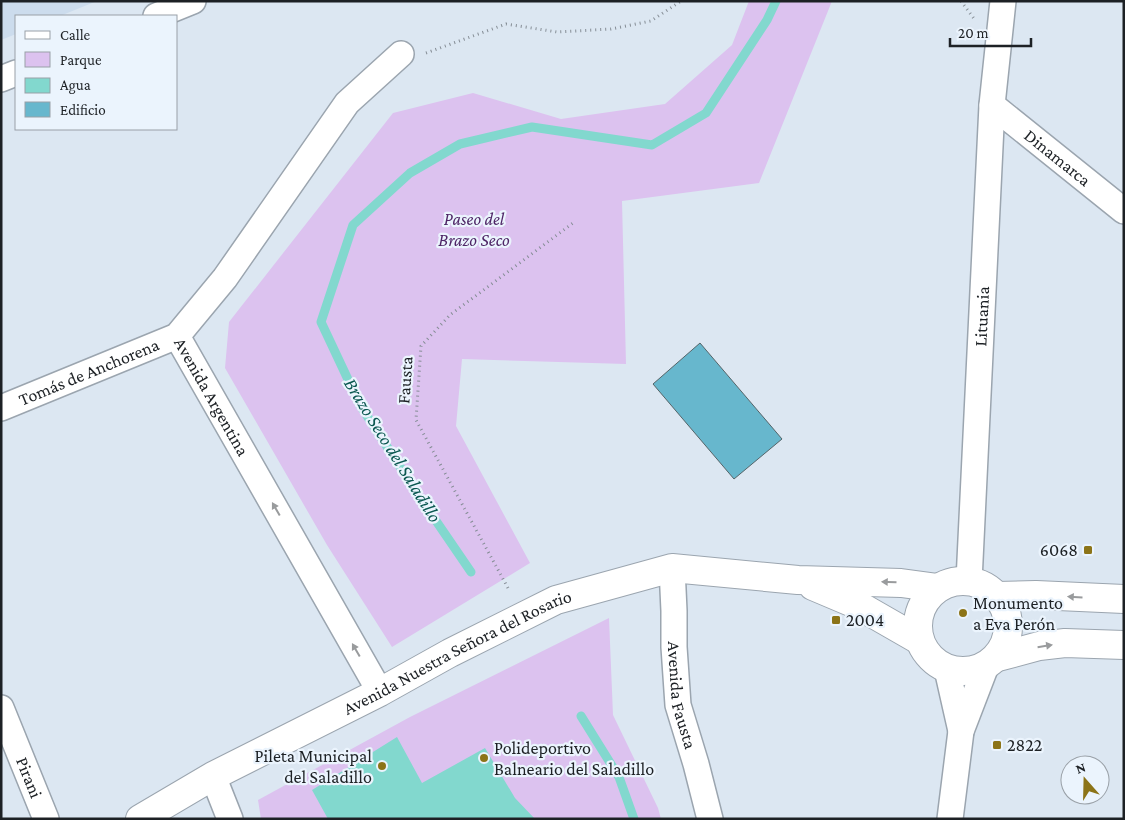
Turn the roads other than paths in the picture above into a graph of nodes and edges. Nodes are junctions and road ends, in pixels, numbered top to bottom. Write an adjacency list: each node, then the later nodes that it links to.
1 (193, 1): 3 (street)
2 (1003, 1): 7 (street, Lituania)
3 (158, 15)
4 (401, 54): 9 (street, Avenida Argentina)
5 (15, 73): 6 (street)
6 (1, 79)
7 (992, 105): 8 (street, Dinamarca); 13 (street, Lituania)
8 (1124, 211)
9 (177, 336): 10 (street, Tomás de Anchorena); 21 (street, Avenida Argentina, one-way to 9)
10 (1, 408)
11 (672, 568): 12 (street, Avenida Nuestra Señora del Rosario); 21 (street, Avenida Nuestra Señora del Rosario); 28 (street, Avenida Fausta)
12 (798, 580): 14 (street, Avenida Nuestra Señora del Rosario, one-way to 12); 17 (street, Avenida Nuestra Señora del Rosario)
13 (969, 581): 14 (street); 15 (street)
14 (938, 588): 17 (street)
15 (997, 596): 16 (street, one-way to 15); 19 (street)
16 (1124, 599)
17 (919, 640): 20 (street)
18 (1124, 645): 19 (street, one-way to 18)
19 (992, 661): 20 (street); 23 (street)
20 (946, 669): 23 (street)
21 (380, 692): 24 (street, Avenida Nuestra Señora del Rosario)
22 (1, 708): 25 (street, Pirani)
23 (961, 731): 29 (street)
24 (213, 776): 26 (street, Avenida Nuestra Señora del Rosario); 27 (street)
25 (46, 819)
26 (140, 819)
27 (230, 819)
28 (710, 819)
29 (950, 819)

